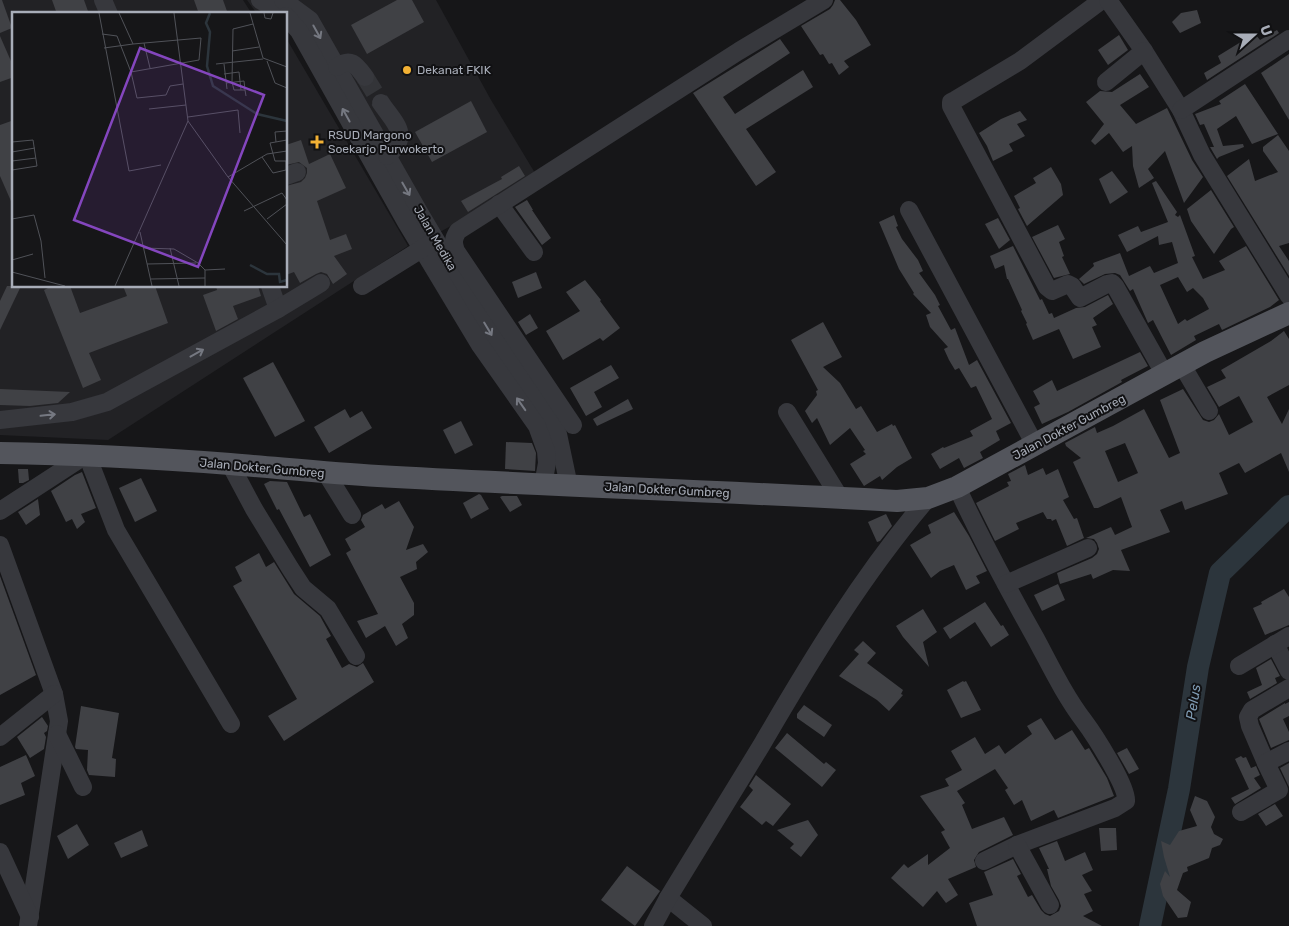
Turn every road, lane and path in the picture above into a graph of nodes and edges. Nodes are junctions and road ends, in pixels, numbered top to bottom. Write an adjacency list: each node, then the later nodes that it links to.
1 (103, 0): 7 (street)
2 (260, 0): 6 (street, Jalan Medika)
3 (824, 0): 17 (street)
4 (1102, 0): 27 (street)
5 (1108, 0): 10 (street)
6 (285, 7): 11 (street, Jalan Medika, one-way to 11)
7 (108, 12)
8 (288, 13): 19 (street, Jalan Medika, one-way to 8)
9 (1289, 39): 15 (street)
10 (1144, 50): 13 (street); 15 (street)
11 (337, 67): 12 (street); 16 (street, Jalan Medika)
12 (365, 76)
13 (1106, 82)
14 (381, 103): 16 (street)
15 (1181, 110): 24 (street)
16 (387, 156): 19 (street, Jalan Medika, one-way to 19)
17 (499, 204): 20 (street); 32 (street)
18 (909, 210): 33 (street)
19 (430, 244): 22 (street); 31 (street, Jalan Medika)
20 (534, 252)
21 (321, 282): 25 (street)
22 (362, 286)
23 (271, 288): 25 (street)
24 (1289, 296)
25 (278, 309): 30 (street, one-way to 25)
26 (1289, 313): 27 (main road, Jalan Dokter Gumbreg)
27 (1174, 370): 28 (street); 33 (main road, Jalan Dokter Gumbreg)
28 (1209, 411)
29 (787, 412): 41 (street)
30 (0, 420)
31 (543, 422): 38 (street, Jalan Medika); 39 (street, Jalan Medika)
32 (573, 425)
33 (1035, 445): 40 (main road, Jalan Dokter Gumbreg)
34 (0, 453): 35 (main road, Jalan Dokter Gumbreg)
35 (87, 455): 36 (main road, Jalan Dokter Gumbreg); 43 (street); 54 (street)
36 (230, 464): 37 (main road, Jalan Dokter Gumbreg); 49 (street)
37 (326, 473): 38 (main road, Jalan Dokter Gumbreg); 44 (street)
38 (543, 485): 39 (main road, Jalan Dokter Gumbreg)
39 (569, 486): 41 (main road, Jalan Dokter Gumbreg)
40 (957, 487): 42 (main road, Jalan Dokter Gumbreg); 47 (street)
41 (840, 498): 42 (main road, Jalan Dokter Gumbreg)
42 (928, 498): 65 (street)
43 (0, 511)
44 (352, 515)
45 (0, 546): 53 (street)
46 (1088, 548): 47 (street)
47 (1006, 584): 62 (street)
48 (1282, 640): 50 (street); 51 (street)
49 (356, 656)
50 (1239, 666)
51 (1289, 671)
52 (1289, 688): 58 (street)
53 (54, 694): 55 (street); 56 (street)
54 (231, 724)
55 (57, 734): 59 (street); 67 (street)
56 (0, 736)
57 (1289, 750): 58 (street)
58 (1266, 763): 60 (street)
59 (83, 787)
60 (1284, 792): 61 (street)
61 (1241, 812)
62 (1017, 845): 64 (street); 66 (street)
63 (0, 852): 67 (street)
64 (984, 861)
65 (668, 898): 68 (street); 69 (street)
66 (1050, 905)
67 (29, 922)
68 (653, 926)
69 (704, 926)

